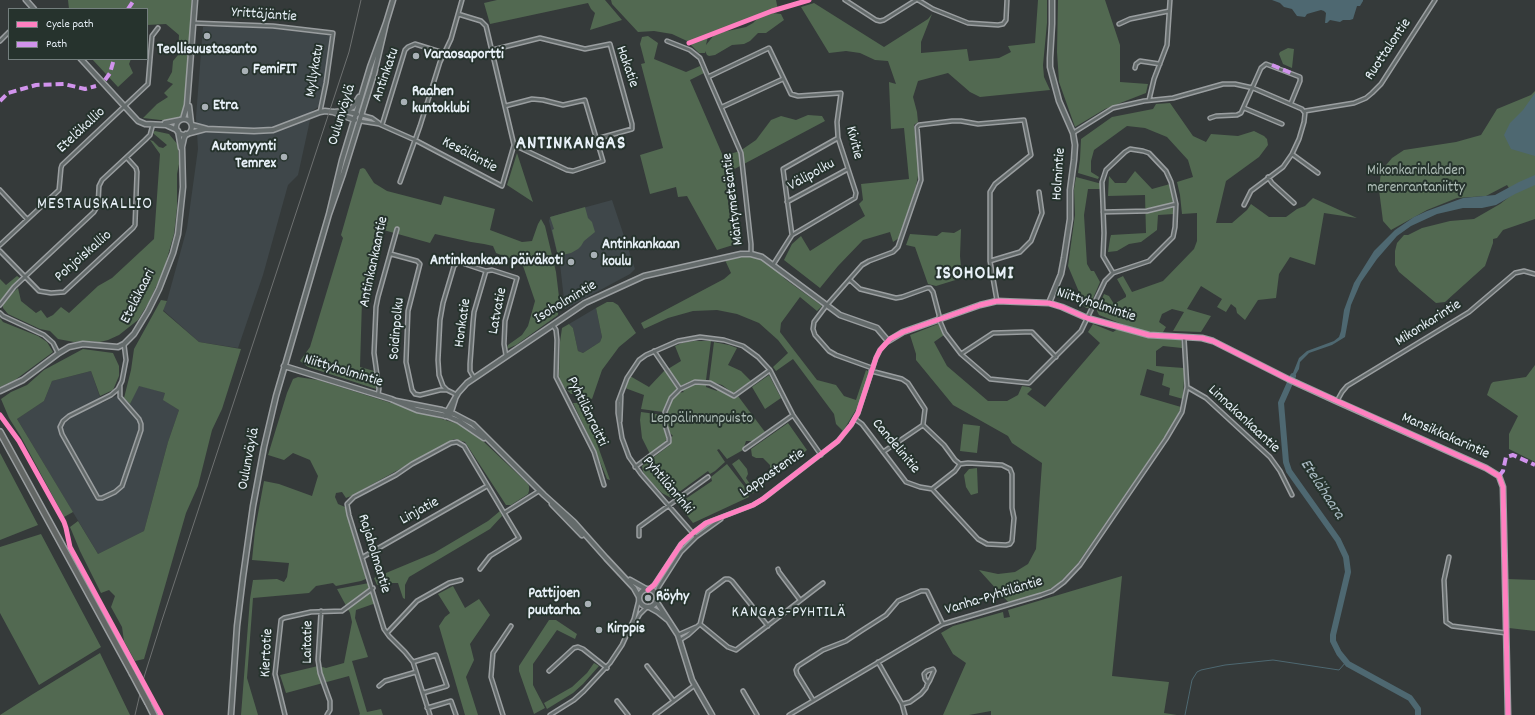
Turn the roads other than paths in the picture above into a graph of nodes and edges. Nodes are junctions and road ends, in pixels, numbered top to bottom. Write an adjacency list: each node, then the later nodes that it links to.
1 (26, 0): 12 (street)
2 (194, 0): 15 (street)
3 (393, 0): 18 (street, Oulunväylä)
4 (462, 0): 14 (street)
5 (845, 0): 6 (street)
6 (917, 0): 11 (street)
7 (1007, 0): 11 (street)
8 (1052, 0): 56 (street, Holmintie)
9 (1170, 0): 13 (street)
10 (1435, 0): 40 (street, Ruottalontie)
11 (923, 1)
12 (32, 8)
13 (1169, 11): 16 (street); 26 (street)
14 (458, 14): 23 (street, Kesäläntie); 24 (street)
15 (193, 23): 20 (street, Yrittäjäntie); 32 (street)
16 (1119, 24)
17 (158, 28): 36 (street, Eteläkallio)
18 (384, 29): 30 (street, Oulunväylä); 44 (street, Oulunväylä)
19 (8, 33): 21 (street)
20 (333, 34): 41 (street, Myllykatu)
21 (0, 41)
22 (667, 41): 28 (street, Mäntymetsäntie)
23 (492, 50): 35 (street, Kesäläntie); 59 (street, Hakatie)
24 (444, 53): 52 (street, Antinkatu); 60 (street)
25 (82, 60): 36 (street)
26 (1160, 64): 27 (street); 33 (street)
27 (1135, 68)
28 (708, 77): 29 (street); 37 (street, Mäntymetsäntie)
29 (783, 79): 37 (street); 58 (street, Kivitie)
30 (367, 80): 39 (street); 43 (street, Oulunväylä)
31 (1253, 88): 33 (street); 34 (street); 34 (street); 38 (street)
32 (188, 98): 47 (street); 51 (street)
33 (1149, 100): 56 (street)
34 (1291, 103): 40 (street)
35 (505, 106): 59 (street); 61 (street, Kesäläntie)
36 (125, 107): 49 (street); 77 (street, Eteläkallio)
37 (722, 107): 83 (street, Mäntymetsäntie)
38 (1244, 108): 45 (street); 53 (street)
39 (345, 111): 42 (street); 43 (street)
40 (1305, 111): 63 (street)
41 (320, 112): 42 (street); 54 (street)
42 (333, 112): 46 (street)
43 (356, 114): 44 (street); 46 (street, Oulunväylä)
44 (362, 115): 48 (street, Oulunväylä); 52 (street, Kesäläntie)
45 (1210, 118)
46 (354, 119): 48 (street); 76 (street, Oulunväylä)
47 (182, 120): 50 (street); 51 (street); 55 (street)
48 (360, 121): 52 (street, Kesäläntie); 76 (street, Oulunväylä)
49 (153, 124): 50 (street); 64 (street)
50 (161, 124): 55 (street)
51 (192, 124): 54 (street); 57 (street)
52 (381, 124): 60 (street, Kesäläntie)
53 (1282, 124)
54 (207, 129): 57 (street)
55 (178, 131): 57 (street); 62 (street, Eteläkaari)
56 (1073, 133): 92 (street, Holmintie)
57 (188, 134): 62 (street, Eteläkaari)
58 (838, 138): 65 (street, Kivitie); 71 (street)
59 (596, 139): 61 (street)
60 (415, 140): 61 (street, Kesäläntie); 68 (street)
61 (514, 145)
62 (182, 152): 101 (street, Eteläkaari)
63 (1292, 154): 66 (street); 67 (street)
64 (127, 158): 89 (street); 89 (street, Pohjoiskallio)
65 (848, 169): 71 (street, Välipolku); 79 (street, Kivitie)
66 (1318, 173)
67 (1268, 177): 73 (street); 74 (street)
68 (400, 182)
69 (0, 190): 77 (street)
70 (1039, 192): 84 (street)
71 (787, 202): 79 (street)
72 (1176, 204): 75 (street); 75 (street); 87 (street)
73 (1294, 204)
74 (1244, 205)
75 (1103, 212): 87 (street)
76 (329, 214): 107 (street, Oulunväylä)
77 (27, 220): 80 (street, Eteläkallio)
78 (398, 229): 82 (street, Antinkankaantie)
79 (792, 235): 85 (street)
80 (0, 245)
81 (0, 251): 89 (street)
82 (390, 254): 114 (street, Soidinpolku); 116 (street, Antinkankaantie)
83 (751, 254): 85 (street, Isoholmintie); 98 (street, Isoholmintie)
84 (990, 261): 90 (street); 91 (street)
85 (773, 265): 94 (street, Isoholmintie)
86 (486, 271): 105 (street, Latvatie); 110 (street, Honkatie); 114 (street)
87 (1114, 273): 96 (street)
88 (1535, 274): 118 (street, Mikonkarintie)
89 (25, 277): 93 (street)
90 (850, 280): 94 (street); 97 (street)
91 (996, 301): 92 (street, Niittyholmintie); 97 (street, Niittyholmintie)
92 (1049, 303): 96 (street, Niittyholmintie)
93 (0, 305)
94 (826, 306): 100 (street, Isoholmintie); 108 (street)
95 (0, 313): 103 (street)
96 (1087, 318): 99 (street, Niittyholmintie); 106 (street)
97 (939, 319): 100 (street, Niittyholmintie); 104 (street)
98 (553, 324): 105 (street, Isoholmintie); 130 (street, Pyhtilänraitti)
99 (1184, 337): 112 (street, Vanha-Pyhtiläntie); 118 (street, Mansikkakarintie)
100 (888, 341): 108 (street, Lappastentie)
101 (124, 344): 103 (street, Eteläkaari); 111 (street)
102 (654, 351): 109 (street, Pyhtilänrinki); 113 (street); 128 (street, Pyhtilänrinki)
103 (59, 353): 115 (street, Eteläkaari)
104 (961, 354): 106 (street); 106 (street)
105 (506, 356): 110 (street, Isoholmintie)
106 (1056, 357)
107 (284, 366): 116 (street, Niittyholmintie); 183 (street, Oulunväylä)
108 (872, 369): 121 (street, Lappastentie); 122 (street)
109 (770, 370): 113 (street); 120 (street, Pyhtilänrinki)
110 (474, 378): 117 (street, Isoholmintie)
111 (120, 386): 111 (street)
112 (1187, 387): 134 (street, Linnakankaantie); 157 (street, Vanha-Pyhtiläntie)
113 (680, 389): 128 (street)
114 (447, 390): 117 (street)
115 (0, 393)
116 (378, 395): 119 (street, Niittyholmintie)
117 (456, 396): 119 (street)
118 (1336, 401): 162 (street, Mansikkakarintie)
119 (448, 414): 133 (street, Niittyholmintie)
120 (793, 415): 124 (street); 126 (street, Pyhtilänrinki)
121 (855, 418): 125 (street, Candelinitie); 126 (street, Lappastentie)
122 (923, 425): 125 (street); 127 (street)
123 (0, 432): 182 (highway, bridge)
124 (745, 449)
125 (883, 452): 132 (street, Candelinitie)
126 (821, 455): 137 (street, Lappastentie)
127 (960, 464): 132 (street); 132 (street)
128 (635, 467): 135 (street, Pyhtilänrinki)
129 (708, 477): 135 (street)
130 (604, 485)
131 (487, 486): 136 (street, Rajaholmantie); 141 (street, Linjatie); 141 (street, Rajaholmantie)
132 (932, 489)
133 (540, 490): 136 (street); 145 (street, Niittyholmintie)
134 (1292, 495)
135 (669, 505): 138 (street, Pyhtilänrinki); 139 (street)
136 (504, 513): 143 (street, Rajaholmantie)
137 (723, 518): 138 (street, Lappastentie); 140 (street, Lappastentie)
138 (693, 533): 140 (street, Pyhtilänrinki); 149 (street, Lappastentie)
139 (639, 536)
140 (696, 537): 151 (street, Lappastentie)
141 (363, 557): 148 (street, Rajaholmantie)
142 (1449, 557): 162 (street)
143 (480, 569)
144 (778, 569): 152 (street)
145 (622, 575): 149 (street); 150 (street)
146 (461, 580): 161 (street)
147 (823, 583): 152 (street)
148 (373, 588): 154 (street, Kiertotie); 161 (street, Rajaholmantie)
149 (648, 590): 150 (street); 151 (street)
150 (639, 598): 153 (street); 163 (street)
151 (656, 600): 153 (street); 155 (street)
152 (800, 600): 159 (street)
153 (648, 607): 155 (street); 163 (street)
154 (321, 611): 184 (street, Kiertotie); 185 (street, Laitatie)
155 (671, 623): 164 (street)
156 (700, 624): 159 (street); 159 (street); 160 (street)
157 (943, 624): 167 (street, Vanha-Pyhtiläntie); 178 (street)
158 (511, 626): 188 (street)
159 (768, 626)
160 (696, 627): 164 (street); 165 (street)
161 (387, 633): 166 (street, Rajaholmantie)
162 (1506, 633): 196 (street, Mansikkakarintie)
163 (627, 635): 169 (street)
164 (678, 635): 165 (street)
165 (680, 640): 173 (street)
166 (412, 662): 171 (street, Rajaholmantie); 176 (street)
167 (878, 662): 178 (street, Vanha-Pyhtiläntie); 180 (street)
168 (647, 666): 177 (street)
169 (607, 668): 170 (street); 189 (street)
170 (549, 671)
171 (416, 672): 174 (street); 176 (street, Rajaholmantie)
172 (928, 683): 172 (street); 180 (street)
173 (695, 685): 177 (street); 192 (street)
174 (379, 686)
175 (743, 691): 193 (street)
176 (423, 693): 181 (street, Rajaholmantie)
177 (674, 700): 191 (street)
178 (813, 700): 194 (street, Vanha-Pyhtiläntie)
179 (617, 701): 190 (street)
180 (902, 704): 195 (street)
181 (427, 708): 186 (street, Rajaholmantie); 187 (street)
182 (154, 715)
183 (231, 715)
184 (285, 715)
185 (327, 715)
186 (430, 715)
187 (456, 715)
188 (503, 715)
189 (550, 715)
190 (628, 715)
191 (655, 715)
192 (712, 715)
193 (757, 715)
194 (789, 715)
195 (905, 715)
196 (1508, 715)

